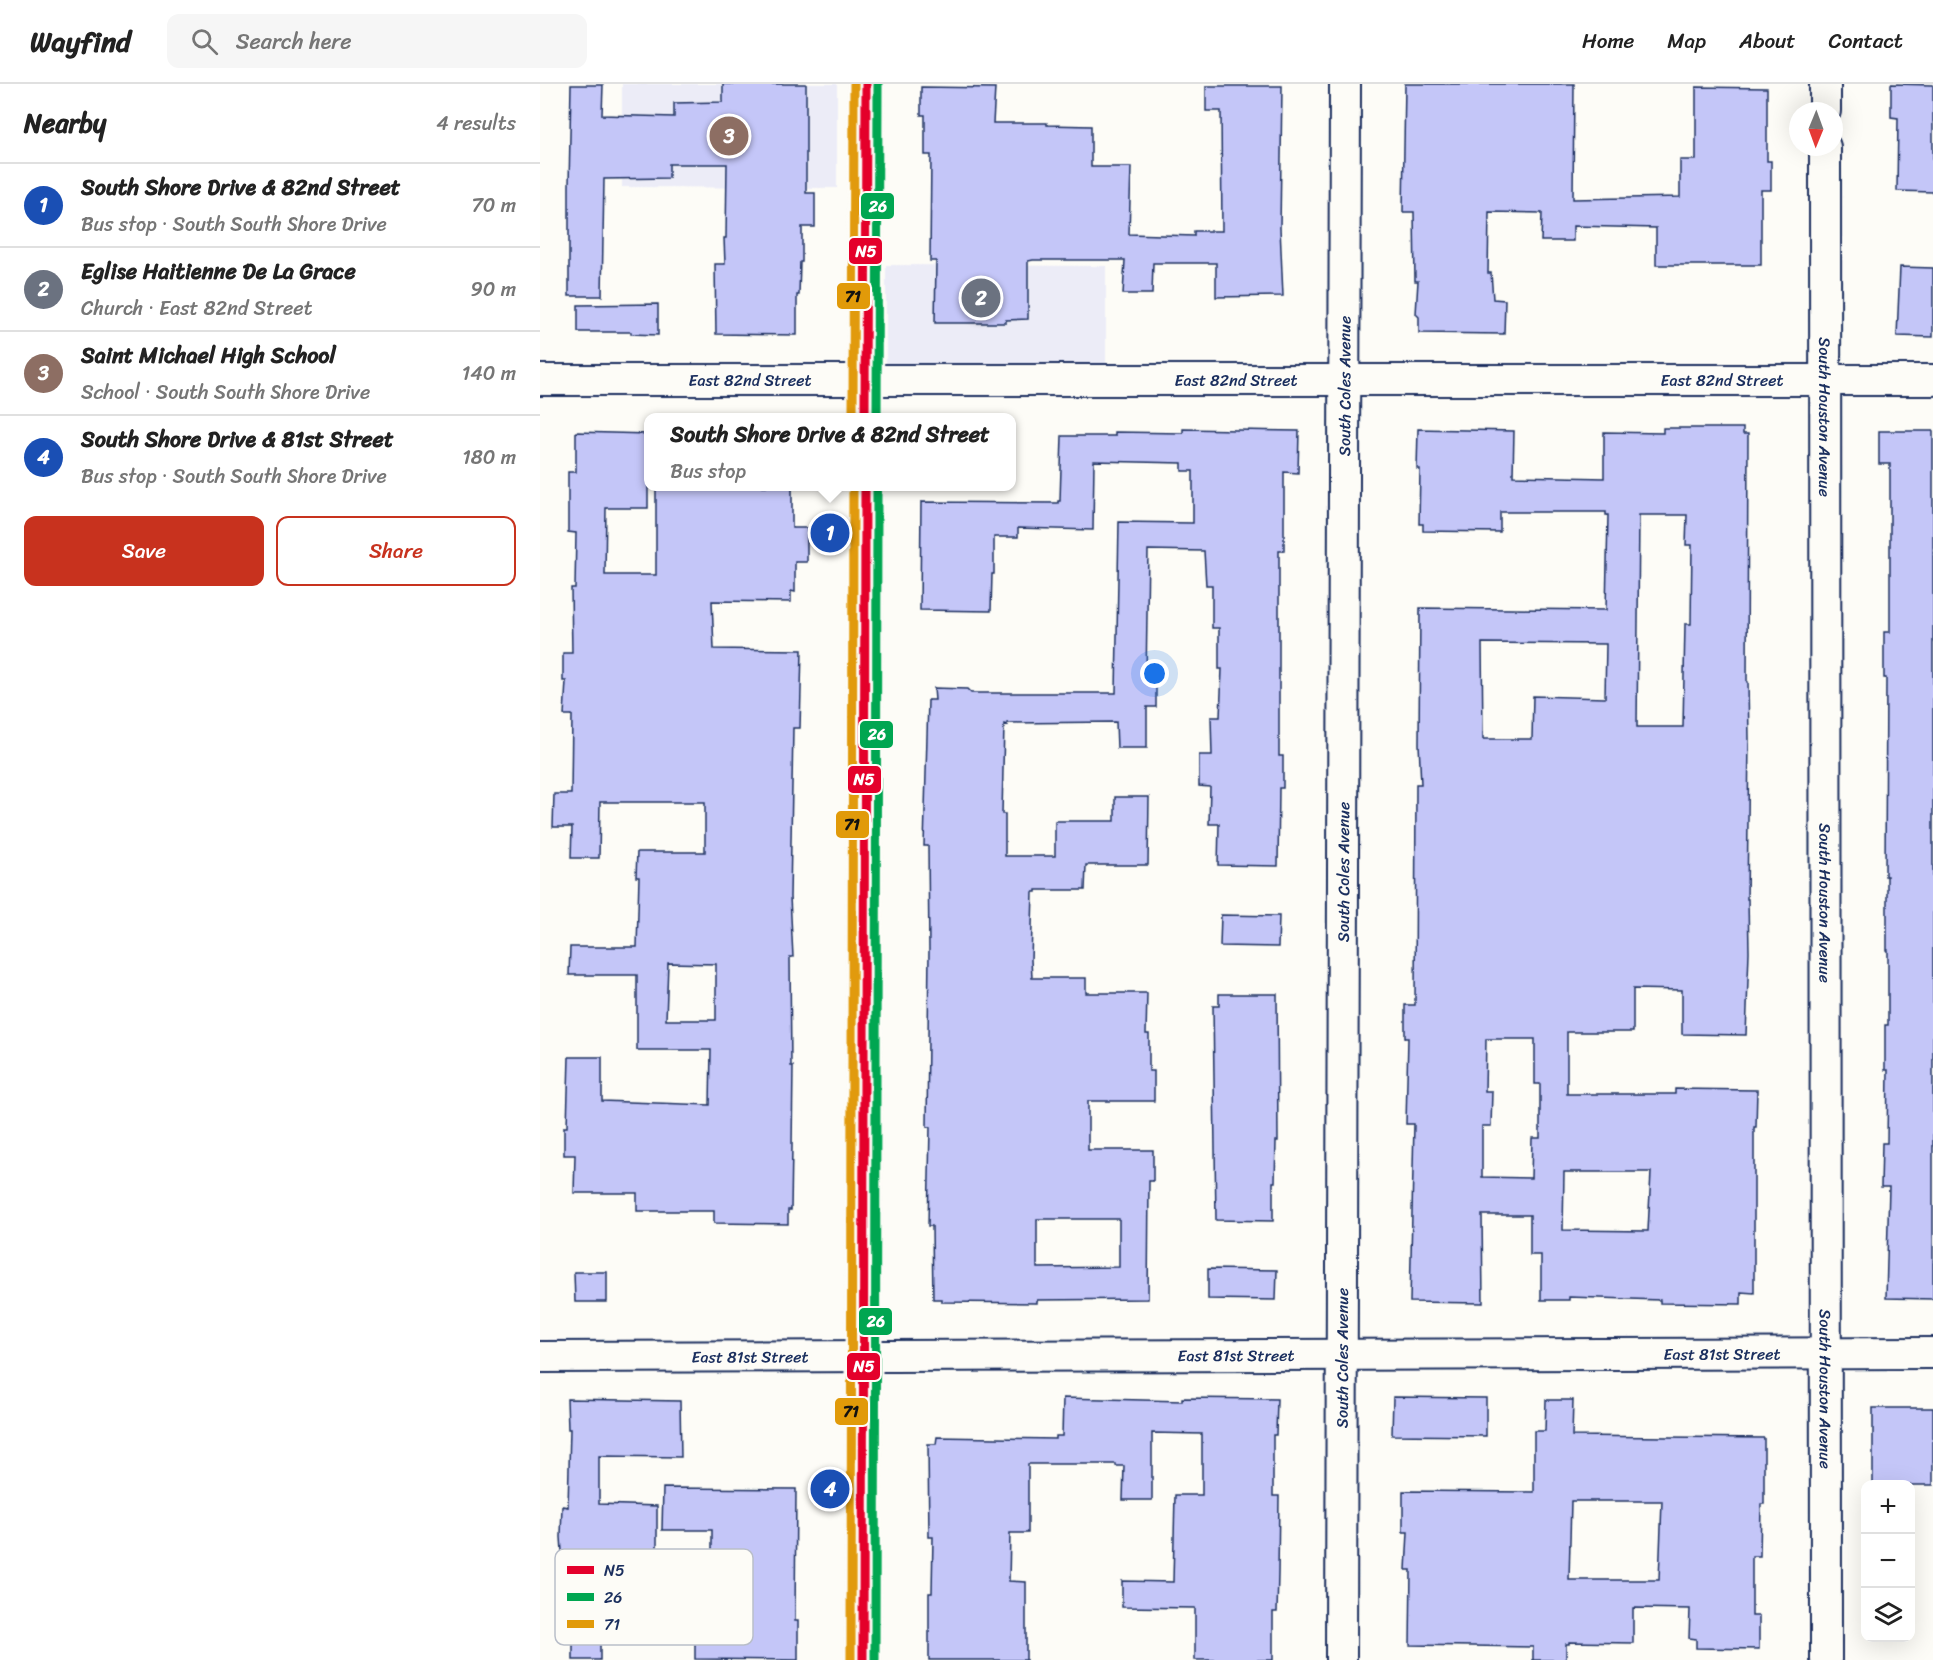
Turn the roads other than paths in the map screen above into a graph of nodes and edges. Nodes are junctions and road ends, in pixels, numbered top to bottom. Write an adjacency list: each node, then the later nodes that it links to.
1 (866, 84): 7 (street)
2 (1345, 84): 8 (street, South Coles Avenue)
3 (1825, 84): 4 (street)
4 (1825, 102)
5 (1825, 156): 9 (street, South Houston Avenue)
6 (540, 380): 7 (street, East 82nd Street)
7 (865, 380): 8 (street, East 82nd Street); 11 (street)
8 (1344, 380): 9 (street, East 82nd Street); 15 (street, South Coles Avenue)
9 (1825, 380): 10 (street, East 82nd Street); 13 (street, South Houston Avenue)
10 (1933, 380)
11 (865, 413)
12 (865, 491): 16 (street)
13 (1826, 1353): 14 (street, East 81st Street); 15 (street, East 81st Street); 20 (street, South Houston Avenue)
14 (1933, 1353)
15 (1342, 1355): 16 (street, East 81st Street); 19 (street, South Coles Avenue)
16 (863, 1356): 17 (street, East 81st Street); 18 (street)
17 (540, 1357)
18 (863, 1660)
19 (1341, 1660)
20 (1826, 1660)

